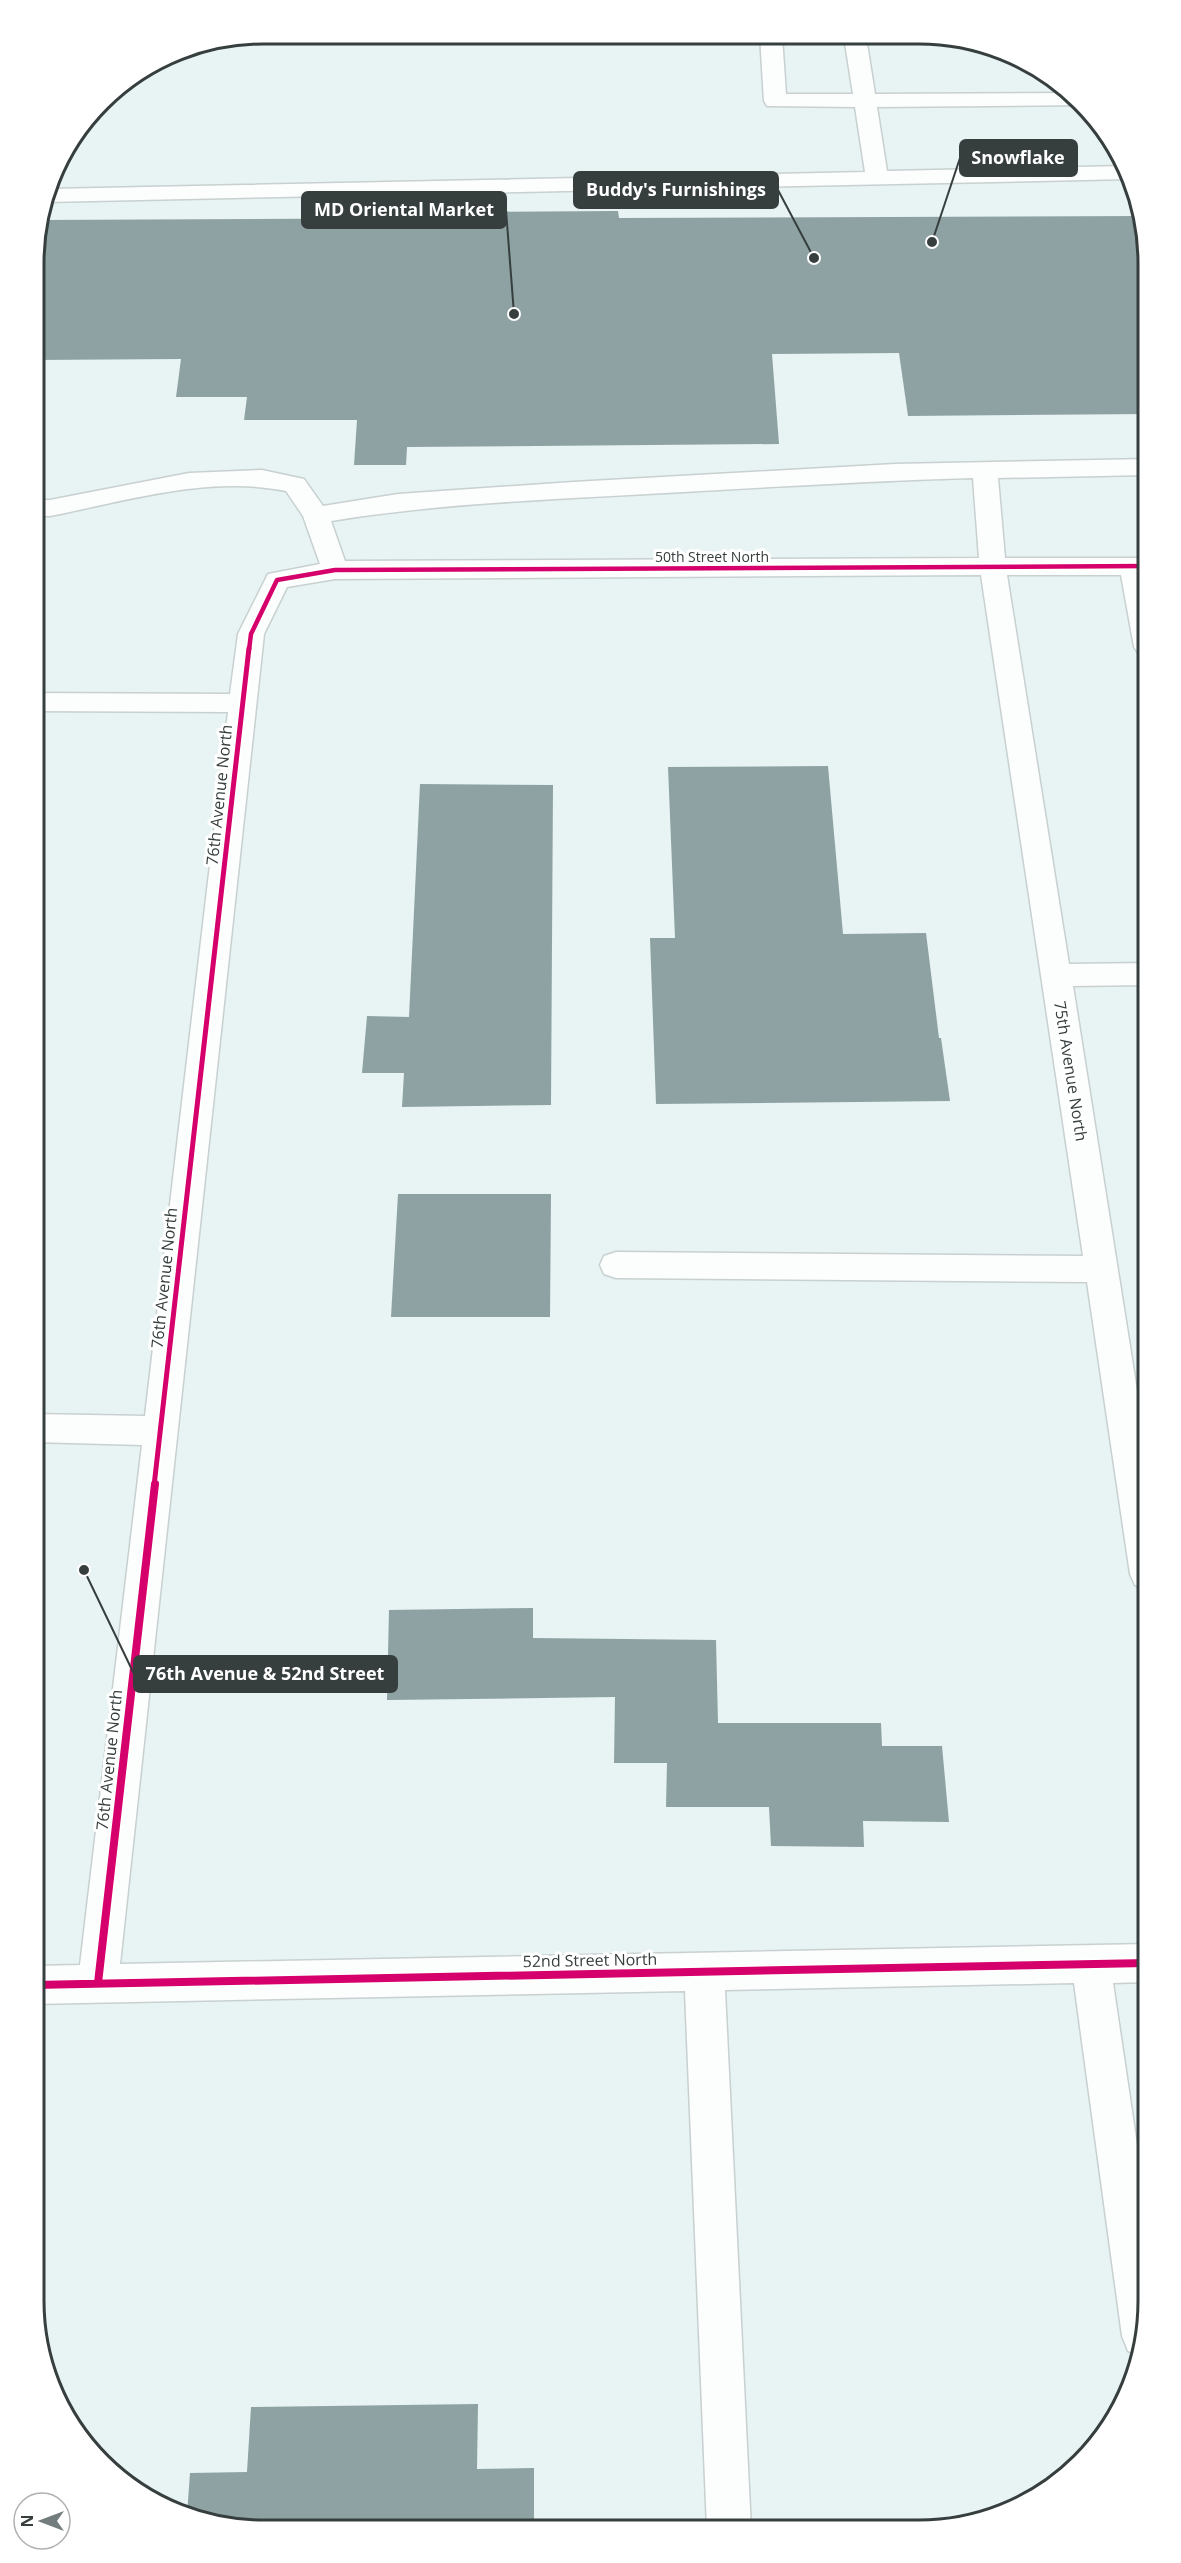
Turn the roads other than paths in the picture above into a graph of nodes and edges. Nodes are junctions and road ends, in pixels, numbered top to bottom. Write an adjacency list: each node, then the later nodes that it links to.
1 (771, 44): 4 (street)
2 (856, 44): 4 (street)
3 (1065, 100): 4 (street)
4 (866, 102): 6 (street)
5 (1118, 173): 6 (street)
6 (877, 179): 7 (street)
7 (54, 196)
8 (1138, 467): 9 (street)
9 (985, 470): 11 (street); 13 (street, 75th Avenue North)
10 (44, 508): 11 (street)
11 (316, 515): 14 (street)
12 (1138, 566): 13 (street, 50th Street North)
13 (993, 568): 14 (street, 50th Street North); 19 (street, 75th Avenue North)
14 (335, 570): 15 (street, 50th Street North)
15 (277, 580): 17 (street, 76th Avenue North)
16 (44, 702): 17 (street)
17 (243, 703): 23 (street, 76th Avenue North)
18 (1138, 974): 19 (street)
19 (1056, 975): 21 (street, 75th Avenue North)
20 (616, 1265): 21 (street)
21 (1101, 1269): 24 (street, 75th Avenue North)
22 (44, 1428): 23 (street)
23 (160, 1431): 28 (street, 76th Avenue North)
24 (1138, 1509)
25 (1138, 1963): 26 (street, 52nd Street North)
26 (1091, 1964): 27 (street, 52nd Street North); 30 (street)
27 (704, 1972): 28 (street, 52nd Street North); 31 (street)
28 (98, 1983): 29 (street, 52nd Street North)
29 (44, 1985)
30 (1138, 2300)
31 (729, 2520)

